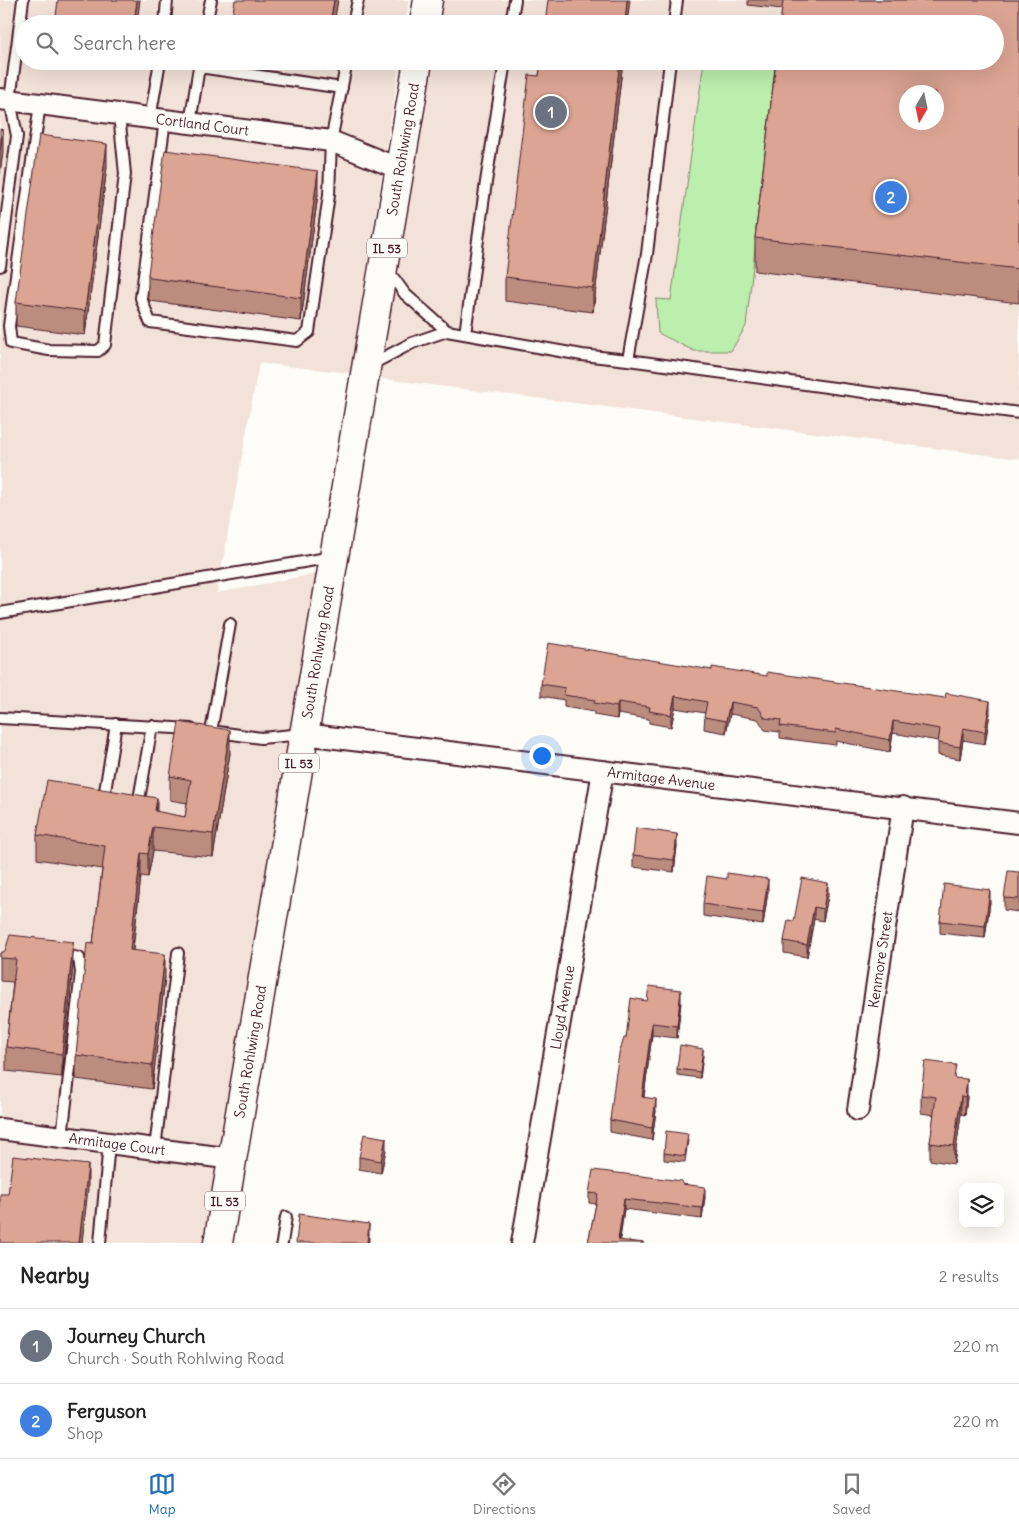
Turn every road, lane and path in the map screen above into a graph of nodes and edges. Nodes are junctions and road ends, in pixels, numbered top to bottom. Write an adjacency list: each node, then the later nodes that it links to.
1 (23, 0): 8 (lane)
2 (166, 0): 9 (lane)
3 (210, 0): 10 (lane)
4 (358, 0): 11 (lane)
5 (428, 0): 12 (main road)
6 (515, 0): 13 (lane)
7 (677, 0): 14 (lane)
8 (20, 15)
9 (165, 15)
10 (208, 15)
11 (356, 15)
12 (426, 15)
13 (512, 15)
14 (675, 15)
15 (15, 44): 24 (lane)
16 (160, 70): 27 (lane)
17 (198, 70): 28 (lane)
18 (235, 70): 23 (lane)
19 (345, 70): 23 (lane)
20 (416, 70): 30 (main road, South Rohlwing Road / IL 53)
21 (504, 70): 34 (lane)
22 (669, 70): 35 (lane)
23 (342, 88): 29 (lane)
24 (5, 100): 25 (street, Cortland Court); 32 (lane)
25 (40, 104): 26 (street, Cortland Court); 26 (lane)
26 (119, 114): 27 (street, Cortland Court)
27 (158, 119): 28 (street, Cortland Court); 29 (lane)
28 (190, 122): 29 (street, Cortland Court)
29 (331, 140): 30 (street, Cortland Court)
30 (400, 169): 31 (main road, South Rohlwing Road / IL 53)
31 (384, 264): 33 (lane); 36 (main road, South Rohlwing Road / IL 53)
32 (0, 266)
33 (447, 330): 34 (lane); 36 (lane)
34 (466, 334): 35 (lane)
35 (628, 360): 37 (lane)
36 (366, 367): 38 (main road, South Rohlwing Road / IL 53)
37 (1019, 413)
38 (334, 557): 39 (lane); 45 (main road, South Rohlwing Road / IL 53)
39 (0, 613)
40 (230, 624): 44 (lane)
41 (0, 718): 42 (lane)
42 (116, 724): 43 (lane); 47 (lane)
43 (152, 726): 44 (lane); 48 (lane)
44 (211, 732): 45 (lane)
45 (304, 734): 46 (street, Armitage Avenue); 58 (main road, South Rohlwing Road / IL 53)
46 (602, 771): 49 (street, Armitage Avenue); 63 (street, Lloyd Avenue)
47 (104, 797)
48 (138, 805)
49 (903, 807): 50 (street, Armitage Avenue); 53 (street, Kenmore Street)
50 (1019, 822)
51 (54, 953): 55 (lane)
52 (178, 953): 57 (lane)
53 (858, 1110)
54 (0, 1129): 55 (street, Armitage Court)
55 (62, 1137): 56 (street, Armitage Court)
56 (109, 1143): 57 (street, Armitage Court); 60 (lane)
57 (155, 1149): 58 (street, Armitage Court)
58 (233, 1159): 61 (main road, South Rohlwing Road / IL 53)
59 (286, 1217): 62 (lane)
60 (100, 1243)
61 (218, 1243)
62 (282, 1243)
63 (522, 1243)

